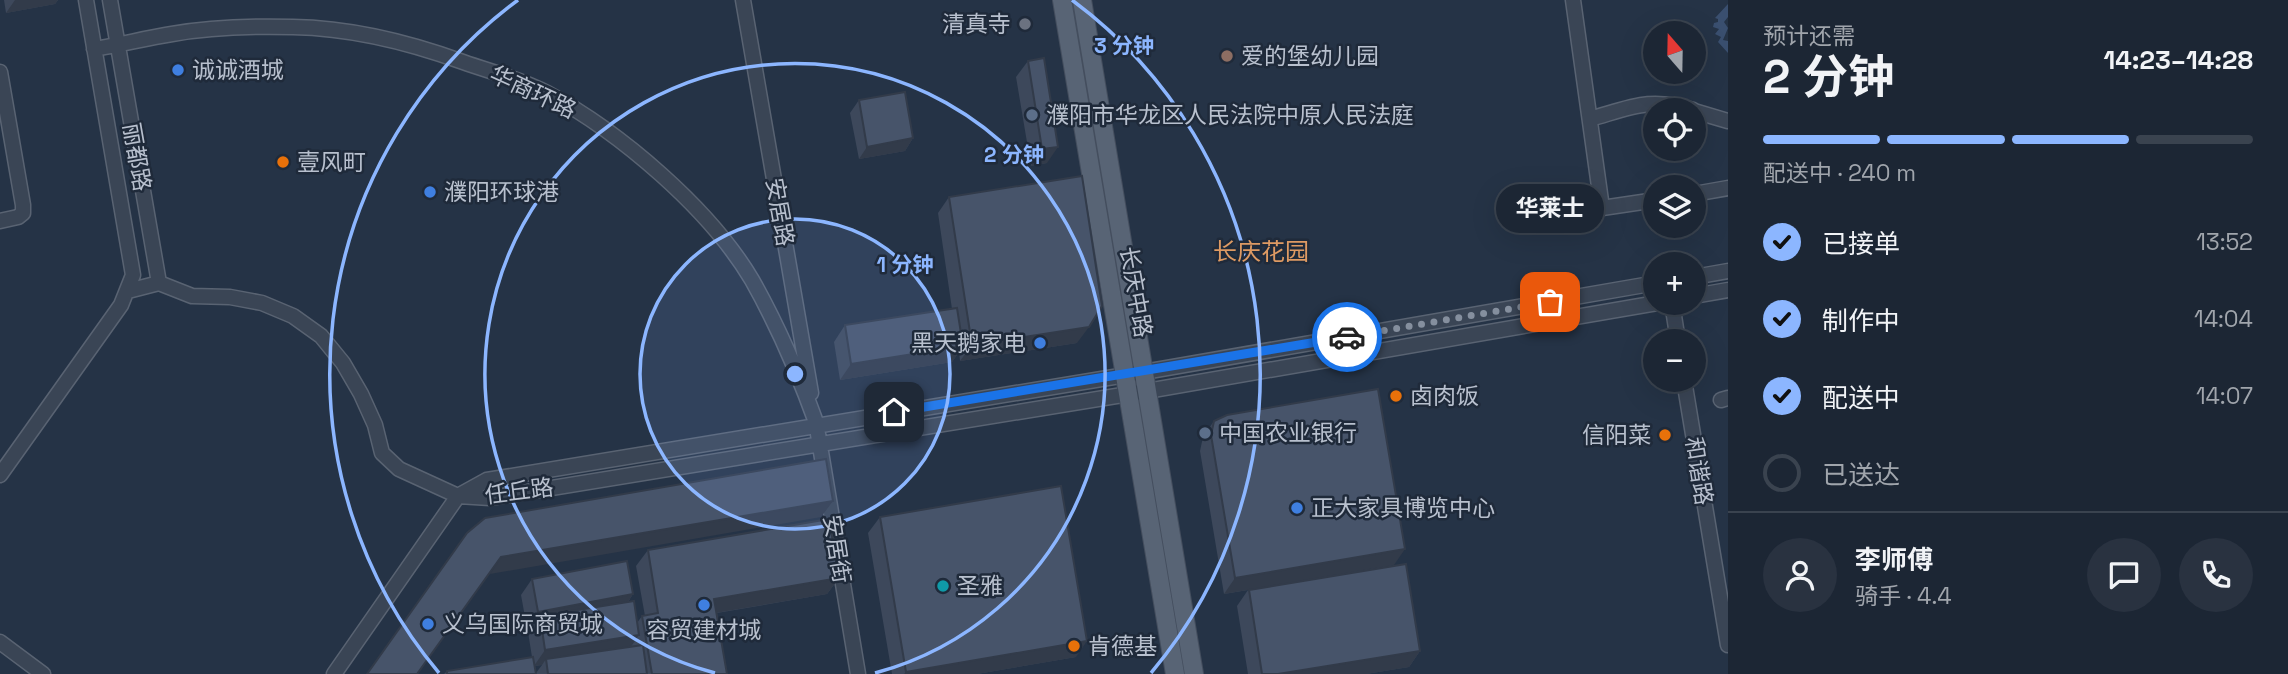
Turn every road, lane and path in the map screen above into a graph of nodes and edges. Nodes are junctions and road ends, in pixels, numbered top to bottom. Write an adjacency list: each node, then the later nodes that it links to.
1 (86, 0): 8 (street, 丽都路)
2 (110, 0): 7 (street, 丽都路)
3 (743, 0): 31 (street, 安居路)
4 (1062, 0): 27 (main road, 长庆中路)
5 (1082, 0): 26 (main road, 长庆中路)
6 (1573, 0): 12 (street)
7 (118, 45): 8 (street, 华商环路); 20 (street, 丽都路); 31 (street, 华商环路)
8 (94, 49): 23 (street, 丽都路)
9 (0, 72): 17 (street)
10 (1643, 104): 12 (street)
11 (1706, 114): 13 (street)
12 (1590, 119): 16 (street)
13 (1728, 121)
14 (1728, 188): 15 (street)
15 (1706, 192)
16 (1643, 202)
17 (0, 220)
18 (1728, 271): 19 (street)
19 (1706, 274)
20 (159, 283): 23 (street); 34 (street)
21 (1643, 285): 26 (street, 任丘路)
22 (1728, 290): 24 (street)
23 (128, 291): 33 (street, 丽都路)
24 (1706, 294)
25 (1643, 305): 28 (street, 任丘路)
26 (1144, 372): 27 (street, 任丘路); 28 (main road, 长庆中路)
27 (1125, 375): 30 (main road, 长庆中路); 31 (street, 任丘路)
28 (1147, 391): 30 (street, 任丘路); 41 (main road, 长庆中路)
29 (1686, 392): 36 (street, 和谐路)
30 (1128, 394): 32 (street, 任丘路); 40 (main road, 长庆中路)
31 (817, 425): 32 (street, 安居街); 34 (street, 任丘路)
32 (820, 443): 34 (street, 任丘路); 39 (street, 安居街)
33 (0, 475)
34 (458, 496): 38 (street)
35 (0, 642): 37 (street)
36 (1728, 645)
37 (43, 674)
38 (334, 674)
39 (858, 674)
40 (1175, 674)
41 (1194, 674)

